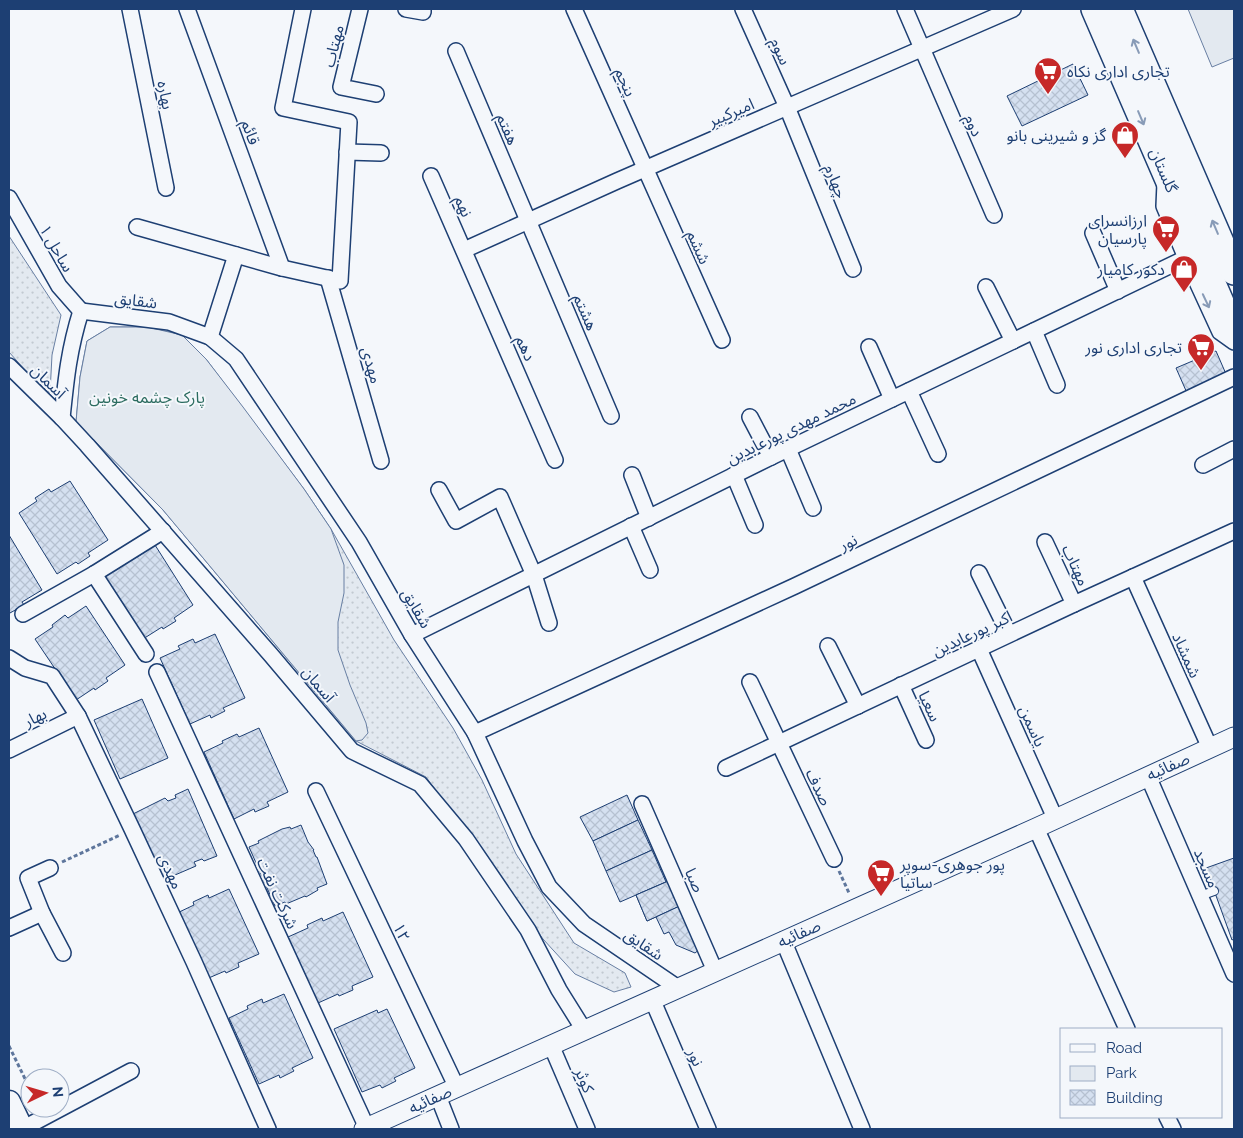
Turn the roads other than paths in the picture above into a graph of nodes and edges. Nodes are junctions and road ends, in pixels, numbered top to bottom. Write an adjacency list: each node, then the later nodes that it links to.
1 (130, 9): 22 (street, بهاره)
2 (187, 9): 31 (street, قائم)
3 (303, 9): 17 (street)
4 (360, 9): 15 (street, مهتاب)
5 (406, 9): 6 (street)
6 (423, 9)
7 (574, 9): 19 (street, پنجم)
8 (743, 9): 16 (street, سوم)
9 (905, 9): 13 (street, دوم)
10 (1013, 9): 13 (street, امیرکبیر)
11 (1094, 9): 20 (main road, گلستان, one-way to 20)
12 (1120, 9): 33 (main road, گلستان, one-way to 12)
13 (922, 49): 16 (street, امیرکبیر); 24 (street, دوم)
14 (456, 51): 25 (street, هفتم)
15 (376, 94)
16 (786, 107): 19 (street, امیرکبیر); 32 (street, چهارم)
17 (347, 152): 18 (street); 34 (street)
18 (381, 153)
19 (645, 169): 25 (street, امیرکبیر); 42 (street, ششم)
20 (1166, 174): 30 (street); 35 (main road, گلستان)
21 (431, 176): 28 (street, نهم)
22 (166, 188)
23 (9, 198): 38 (street, ساحل ۱)
24 (994, 215)
25 (528, 221): 28 (street, امیرکبیر); 51 (street, هشتم)
26 (137, 227): 29 (street)
27 (1093, 234): 37 (street)
28 (464, 250): 58 (street, دهم)
29 (236, 255): 31 (street); 41 (street)
30 (1186, 258): 37 (street, محمد مهدی پورعابدین); 44 (street, one-way to 44)
31 (282, 268): 34 (street)
32 (853, 269)
33 (1234, 272)
34 (328, 278): 59 (street, مهدی)
35 (1225, 283): 40 (main road, گلستان)
36 (986, 287): 43 (street)
37 (1118, 291): 39 (street, محمد مهدی پورعابدین)
38 (81, 311): 41 (street, شقایق); 53 (street)
39 (1034, 331): 43 (street, محمد مهدی پورعابدین); 48 (street)
40 (1234, 332)
41 (210, 337): 80 (street, شقایق)
42 (722, 340)
43 (1013, 341): 49 (street, محمد مهدی پورعابدین)
44 (1234, 342)
45 (868, 347): 50 (street)
46 (9, 366): 53 (street, آسمان)
47 (1234, 377): 90 (street, نور)
48 (1057, 385)
49 (909, 390): 50 (street, محمد مهدی پورعابدین); 56 (street)
50 (892, 399): 54 (street, محمد مهدی پورعابدین)
51 (611, 416)
52 (750, 417): 57 (street)
53 (62, 418): 68 (street, آسمان)
54 (788, 449): 57 (street, محمد مهدی پورعابدین); 64 (street)
55 (1234, 449): 60 (street)
56 (938, 454)
57 (771, 457): 62 (street, محمد مهدی پورعابدین)
58 (556, 460)
59 (381, 461)
60 (1203, 465)
61 (632, 475): 65 (street)
62 (734, 475): 65 (street, محمد مهدی پورعابدین); 66 (street)
63 (439, 490): 74 (street)
64 (813, 508)
65 (648, 518): 67 (street, محمد مهدی پورعابدین)
66 (755, 525)
67 (632, 526): 71 (street); 74 (street, محمد مهدی پورعابدین)
68 (163, 531): 73 (street); 113 (street, آسمان)
69 (1234, 531): 75 (street, اکبر پورعابدین)
70 (1045, 542): 76 (street, مهتاب)
71 (650, 570)
72 (979, 573): 79 (street)
73 (94, 574): 77 (street); 83 (street)
74 (534, 575): 78 (street); 80 (street, محمد مهدی پورعابدین)
75 (1133, 577): 76 (street, اکبر پورعابدین); 94 (street, شمشاد)
76 (1074, 604): 79 (street, اکبر پورعابدین)
77 (23, 614)
78 (549, 623)
79 (1010, 634): 82 (street, اکبر پورعابدین)
80 (412, 635): 90 (street, شقایق)
81 (828, 646): 88 (street)
82 (979, 649): 87 (street, اکبر پورعابدین); 100 (street, یاسمن)
83 (146, 654)
84 (9, 658): 89 (street, مهدی)
85 (157, 672): 121 (street, شرکت نفت)
86 (750, 682): 93 (street, صدف)
87 (901, 686): 88 (street, اکبر پورعابدین); 92 (street, سعیا)
88 (858, 706): 93 (street, اکبر پورعابدین)
89 (78, 716): 95 (street, بهار); 120 (street, مهدی)
90 (475, 733): 110 (street, شقایق)
91 (1234, 737): 94 (street, صفائیه)
92 (926, 740)
93 (779, 744): 96 (street, اکبر پورعابدین); 102 (street, صدف)
94 (1210, 748): 97 (street, صفائیه)
95 (9, 750)
96 (726, 768)
97 (1148, 776): 100 (street, صفائیه); 109 (street, مسجد)
98 (316, 791): 116 (street, ۱۲)
99 (642, 804): 108 (street, صبا)
100 (1055, 818): 101 (street, صفائیه)
101 (1036, 828): 106 (street, صفائیه); 112 (street)
102 (834, 859)
103 (50, 868): 104 (street)
104 (42, 913): 105 (street); 107 (street)
105 (9, 928)
106 (783, 940): 108 (street, صفائیه); 125 (street)
107 (63, 953)
108 (715, 971): 110 (street, صفائیه)
109 (1234, 974)
110 (678, 988): 111 (street, صفائیه)
111 (652, 1000): 113 (street, صفائیه); 124 (street, نور)
112 (1127, 1028)
113 (584, 1030): 114 (street, صفائیه)
114 (551, 1045): 116 (street, صفائیه); 123 (street, کوثر)
115 (131, 1071): 119 (street)
116 (456, 1088): 117 (street, صفائیه)
117 (438, 1096): 121 (street, صفائیه); 122 (street)
118 (9, 1102): 119 (main road)
119 (22, 1129)
120 (268, 1129)
121 (365, 1129)
122 (451, 1129)
123 (587, 1129)
124 (708, 1129)
125 (862, 1129)

